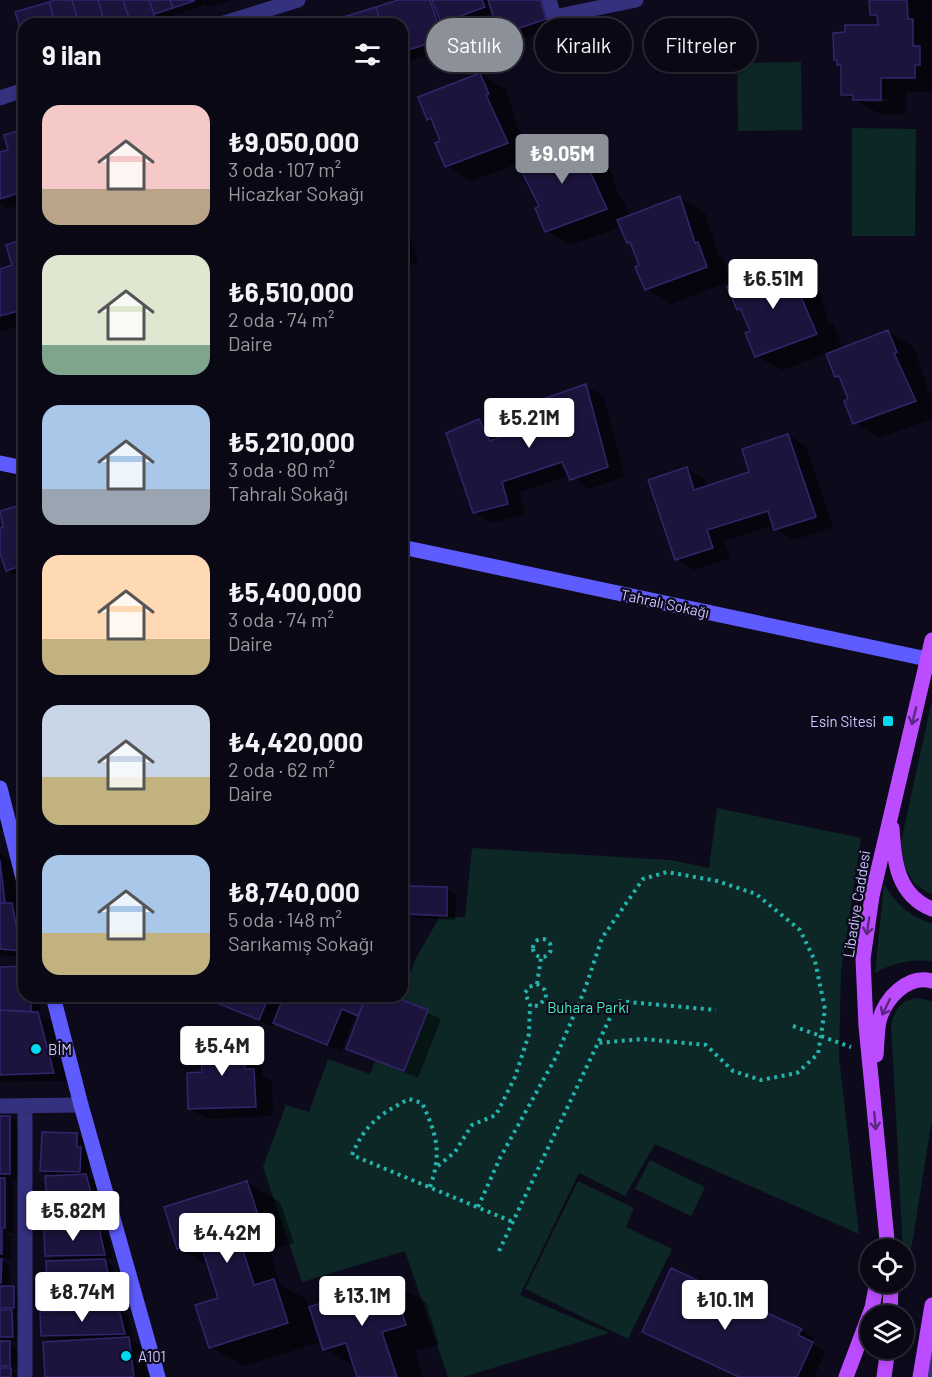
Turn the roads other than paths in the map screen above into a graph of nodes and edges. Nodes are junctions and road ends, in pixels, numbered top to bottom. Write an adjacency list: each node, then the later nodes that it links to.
1 (298, 0): 4 (street)
2 (549, 0): 3 (street)
3 (636, 0)
4 (240, 18)
5 (18, 92): 6 (street)
6 (0, 98)
7 (0, 463): 8 (street)
8 (18, 467)
9 (408, 548): 11 (street, Tahralı Sokağı)
10 (932, 640): 11 (main road, Libadiye Caddesi)
11 (927, 659): 13 (main road, Libadiye Caddesi, one-way to 13)
12 (0, 788): 14 (street)
13 (891, 807): 15 (main road); 18 (main road, Libadiye Caddesi, one-way to 18)
14 (18, 858)
15 (932, 909)
16 (932, 981): 18 (main road, one-way to 18)
17 (55, 1002): 20 (street)
18 (873, 1092): 22 (main road, Libadiye Caddesi, one-way to 22)
19 (0, 1106): 21 (street)
20 (81, 1106): 21 (street); 28 (street)
21 (25, 1107): 27 (street)
22 (885, 1239)
23 (875, 1293): 29 (main road)
24 (932, 1305): 25 (main road)
25 (926, 1341): 31 (main road); 32 (street)
26 (886, 1359): 30 (main road)
27 (25, 1377)
28 (158, 1377)
29 (846, 1377)
30 (884, 1377)
31 (920, 1377)
32 (929, 1377)

